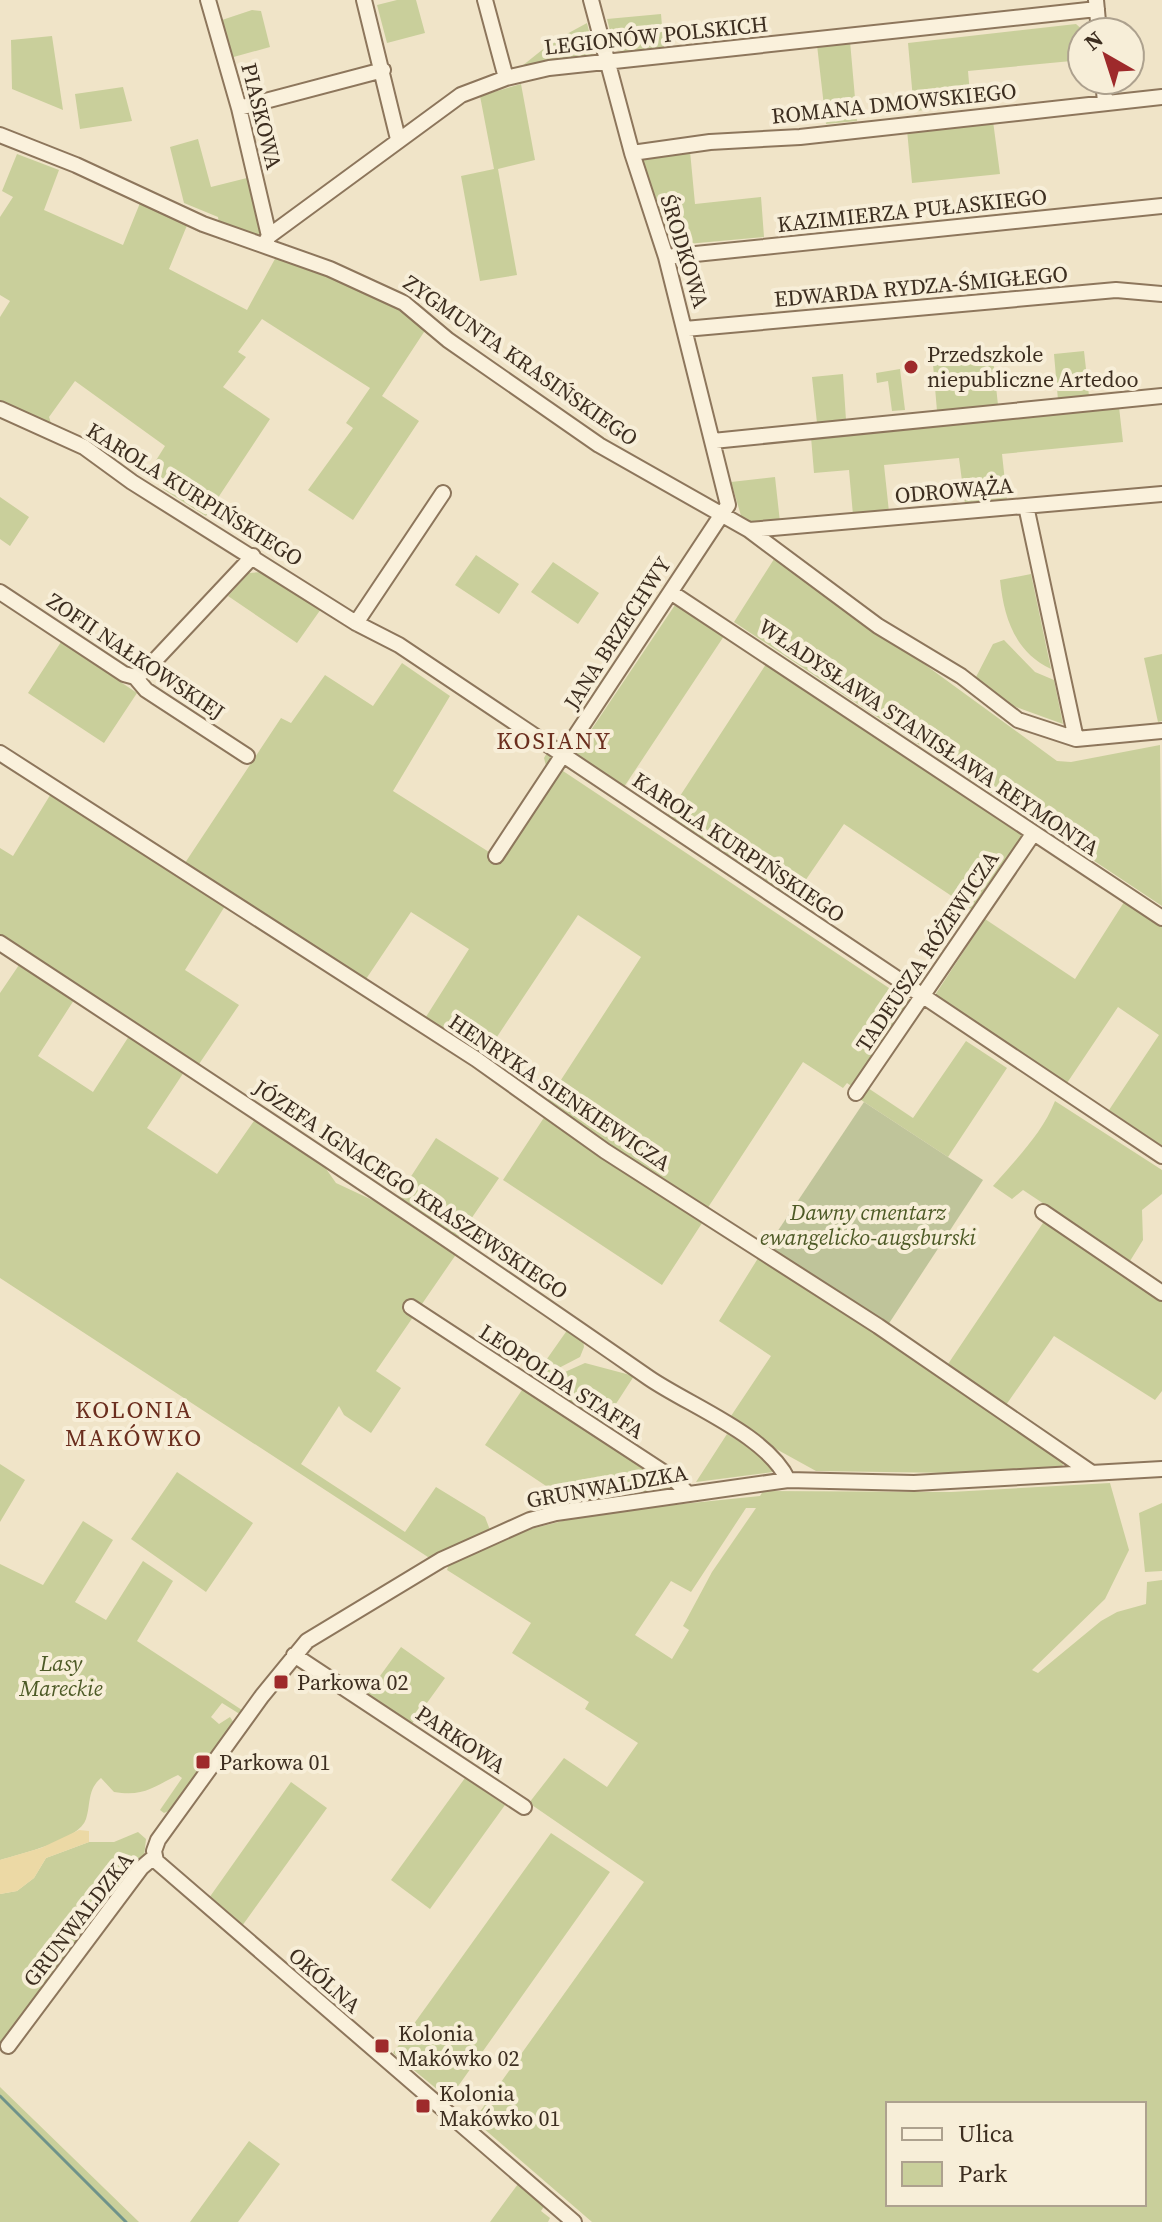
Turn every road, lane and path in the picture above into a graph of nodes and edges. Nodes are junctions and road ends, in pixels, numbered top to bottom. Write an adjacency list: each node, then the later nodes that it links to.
1 (208, 0): 12 (street, PIASKOWA)
2 (364, 0): 7 (street)
3 (485, 0): 8 (street)
4 (591, 0): 6 (street, ŚRODKOWA)
5 (1097, 5): 6 (street, LEGIONÓW POLSKICH)
6 (607, 62): 8 (street, LEGIONÓW POLSKICH); 15 (street, ŚRODKOWA)
7 (383, 70): 12 (street); 14 (street)
8 (506, 78): 14 (street, LEGIONÓW POLSKICH)
9 (1104, 96): 11 (street)
10 (1162, 97): 11 (street, ROMANA DMOWSKIEGO)
11 (1105, 102): 15 (street, ROMANA DMOWSKIEGO)
12 (239, 108): 17 (street, PIASKOWA)
13 (0, 135): 17 (street, ZYGMUNTA KRASIŃSKIEGO)
14 (398, 139): 17 (street, LEGIONÓW POLSKICH)
15 (632, 153): 18 (street, ŚRODKOWA)
16 (1162, 206): 18 (street, KAZIMIERZA PUŁASKIEGO)
17 (267, 240): 27 (street, ZYGMUNTA KRASIŃSKIEGO)
18 (666, 257): 20 (street, ŚRODKOWA)
19 (1162, 294): 20 (street, EDWARDA RYDZA-ŚMIGŁEGO)
20 (685, 329): 23 (street, ŚRODKOWA)
21 (1162, 396): 23 (street)
22 (0, 409): 29 (street, KAROLA KURPIŃSKIEGO)
23 (713, 441): 27 (street, ŚRODKOWA)
24 (443, 493): 32 (street)
25 (1162, 494): 26 (street, ODROWĄŻA)
26 (1026, 506): 28 (street, ODROWĄŻA); 35 (street)
27 (720, 513): 28 (street, ZYGMUNTA KRASIŃSKIEGO); 31 (street, JANA BRZECHWY)
28 (749, 530): 35 (street, ZYGMUNTA KRASIŃSKIEGO)
29 (253, 556): 32 (street, KAROLA KURPIŃSKIEGO); 33 (street)
30 (0, 592): 33 (street, ZOFII NAŁKOWSKIEJ)
31 (672, 593): 38 (street, JANA BRZECHWY); 39 (street, WŁADYSŁAWA STANISŁAWA REYMONTA)
32 (356, 623): 38 (street, KAROLA KURPIŃSKIEGO)
33 (135, 677): 37 (street, ZOFII NAŁKOWSKIEJ)
34 (1162, 731): 35 (street)
35 (1076, 739)
36 (0, 753): 50 (street, HENRYKA SIENKIEWICZA)
37 (247, 756)
38 (562, 757): 40 (street, JANA BRZECHWY); 43 (street, KAROLA KURPIŃSKIEGO)
39 (1033, 834): 41 (street, WŁADYSŁAWA STANISŁAWA REYMONTA); 43 (street, TADEUSZA RÓŻEWICZA)
40 (496, 856)
41 (1162, 918)
42 (0, 943): 51 (street, JÓZEFA IGNACEGO KRASZEWSKIEGO)
43 (923, 996): 44 (street, TADEUSZA RÓŻEWICZA); 45 (street, KAROLA KURPIŃSKIEGO)
44 (856, 1093)
45 (1162, 1156)
46 (1043, 1212): 47 (street)
47 (1162, 1293)
48 (411, 1307): 52 (street, LEOPOLDA STAFFA)
49 (1162, 1469): 50 (street, GRUNWALDZKA)
50 (1093, 1474): 51 (street, GRUNWALDZKA)
51 (788, 1480): 52 (street, GRUNWALDZKA)
52 (687, 1493): 53 (street, GRUNWALDZKA)
53 (294, 1655): 54 (street, PARKOWA); 55 (street, GRUNWALDZKA)
54 (524, 1807)
55 (156, 1860): 56 (street, GRUNWALDZKA); 57 (street, OKÓLNA)
56 (8, 2046)
57 (574, 2222)

